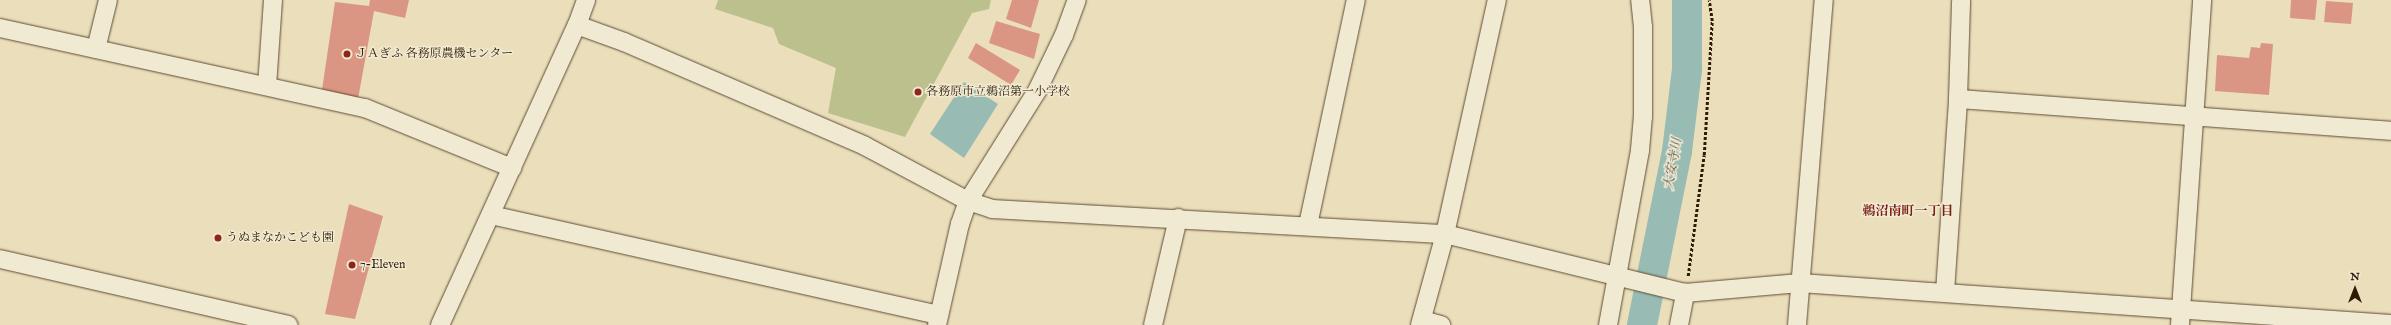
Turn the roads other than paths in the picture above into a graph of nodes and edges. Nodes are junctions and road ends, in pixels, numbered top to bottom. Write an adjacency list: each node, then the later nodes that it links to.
1 (108, 0): 13 (street)
2 (272, 0): 14 (street)
3 (586, 0): 11 (street)
4 (1077, 0): 19 (street)
5 (1356, 0): 22 (street)
6 (1498, 0): 23 (street)
7 (1640, 0): 25 (street)
8 (1824, 0): 26 (street)
9 (2202, 0): 16 (street)
10 (1961, 1): 15 (street)
11 (577, 25): 18 (street); 19 (street)
12 (0, 28): 13 (street)
13 (96, 49): 14 (street)
14 (267, 86): 18 (street)
15 (1958, 99): 16 (street); 27 (street)
16 (2195, 115): 17 (street); 29 (street)
17 (2391, 131)
18 (512, 168): 20 (street)
19 (968, 201): 21 (street); 30 (street)
20 (491, 215): 30 (street); 34 (street)
21 (1178, 218): 22 (street); 35 (street)
22 (1308, 225): 23 (street)
23 (1445, 234): 25 (street); 31 (street)
24 (0, 259): 33 (street)
25 (1618, 276): 28 (street); 37 (street)
26 (1800, 283): 27 (street); 28 (street); 39 (street)
27 (1945, 292): 29 (street)
28 (1685, 293): 38 (street)
29 (2181, 317): 32 (street)
30 (938, 320)
31 (1421, 322): 36 (street)
32 (2391, 324)
33 (289, 325)
34 (440, 325)
35 (1153, 325)
36 (1441, 325)
37 (1608, 325)
38 (1679, 325)
39 (1797, 325)

